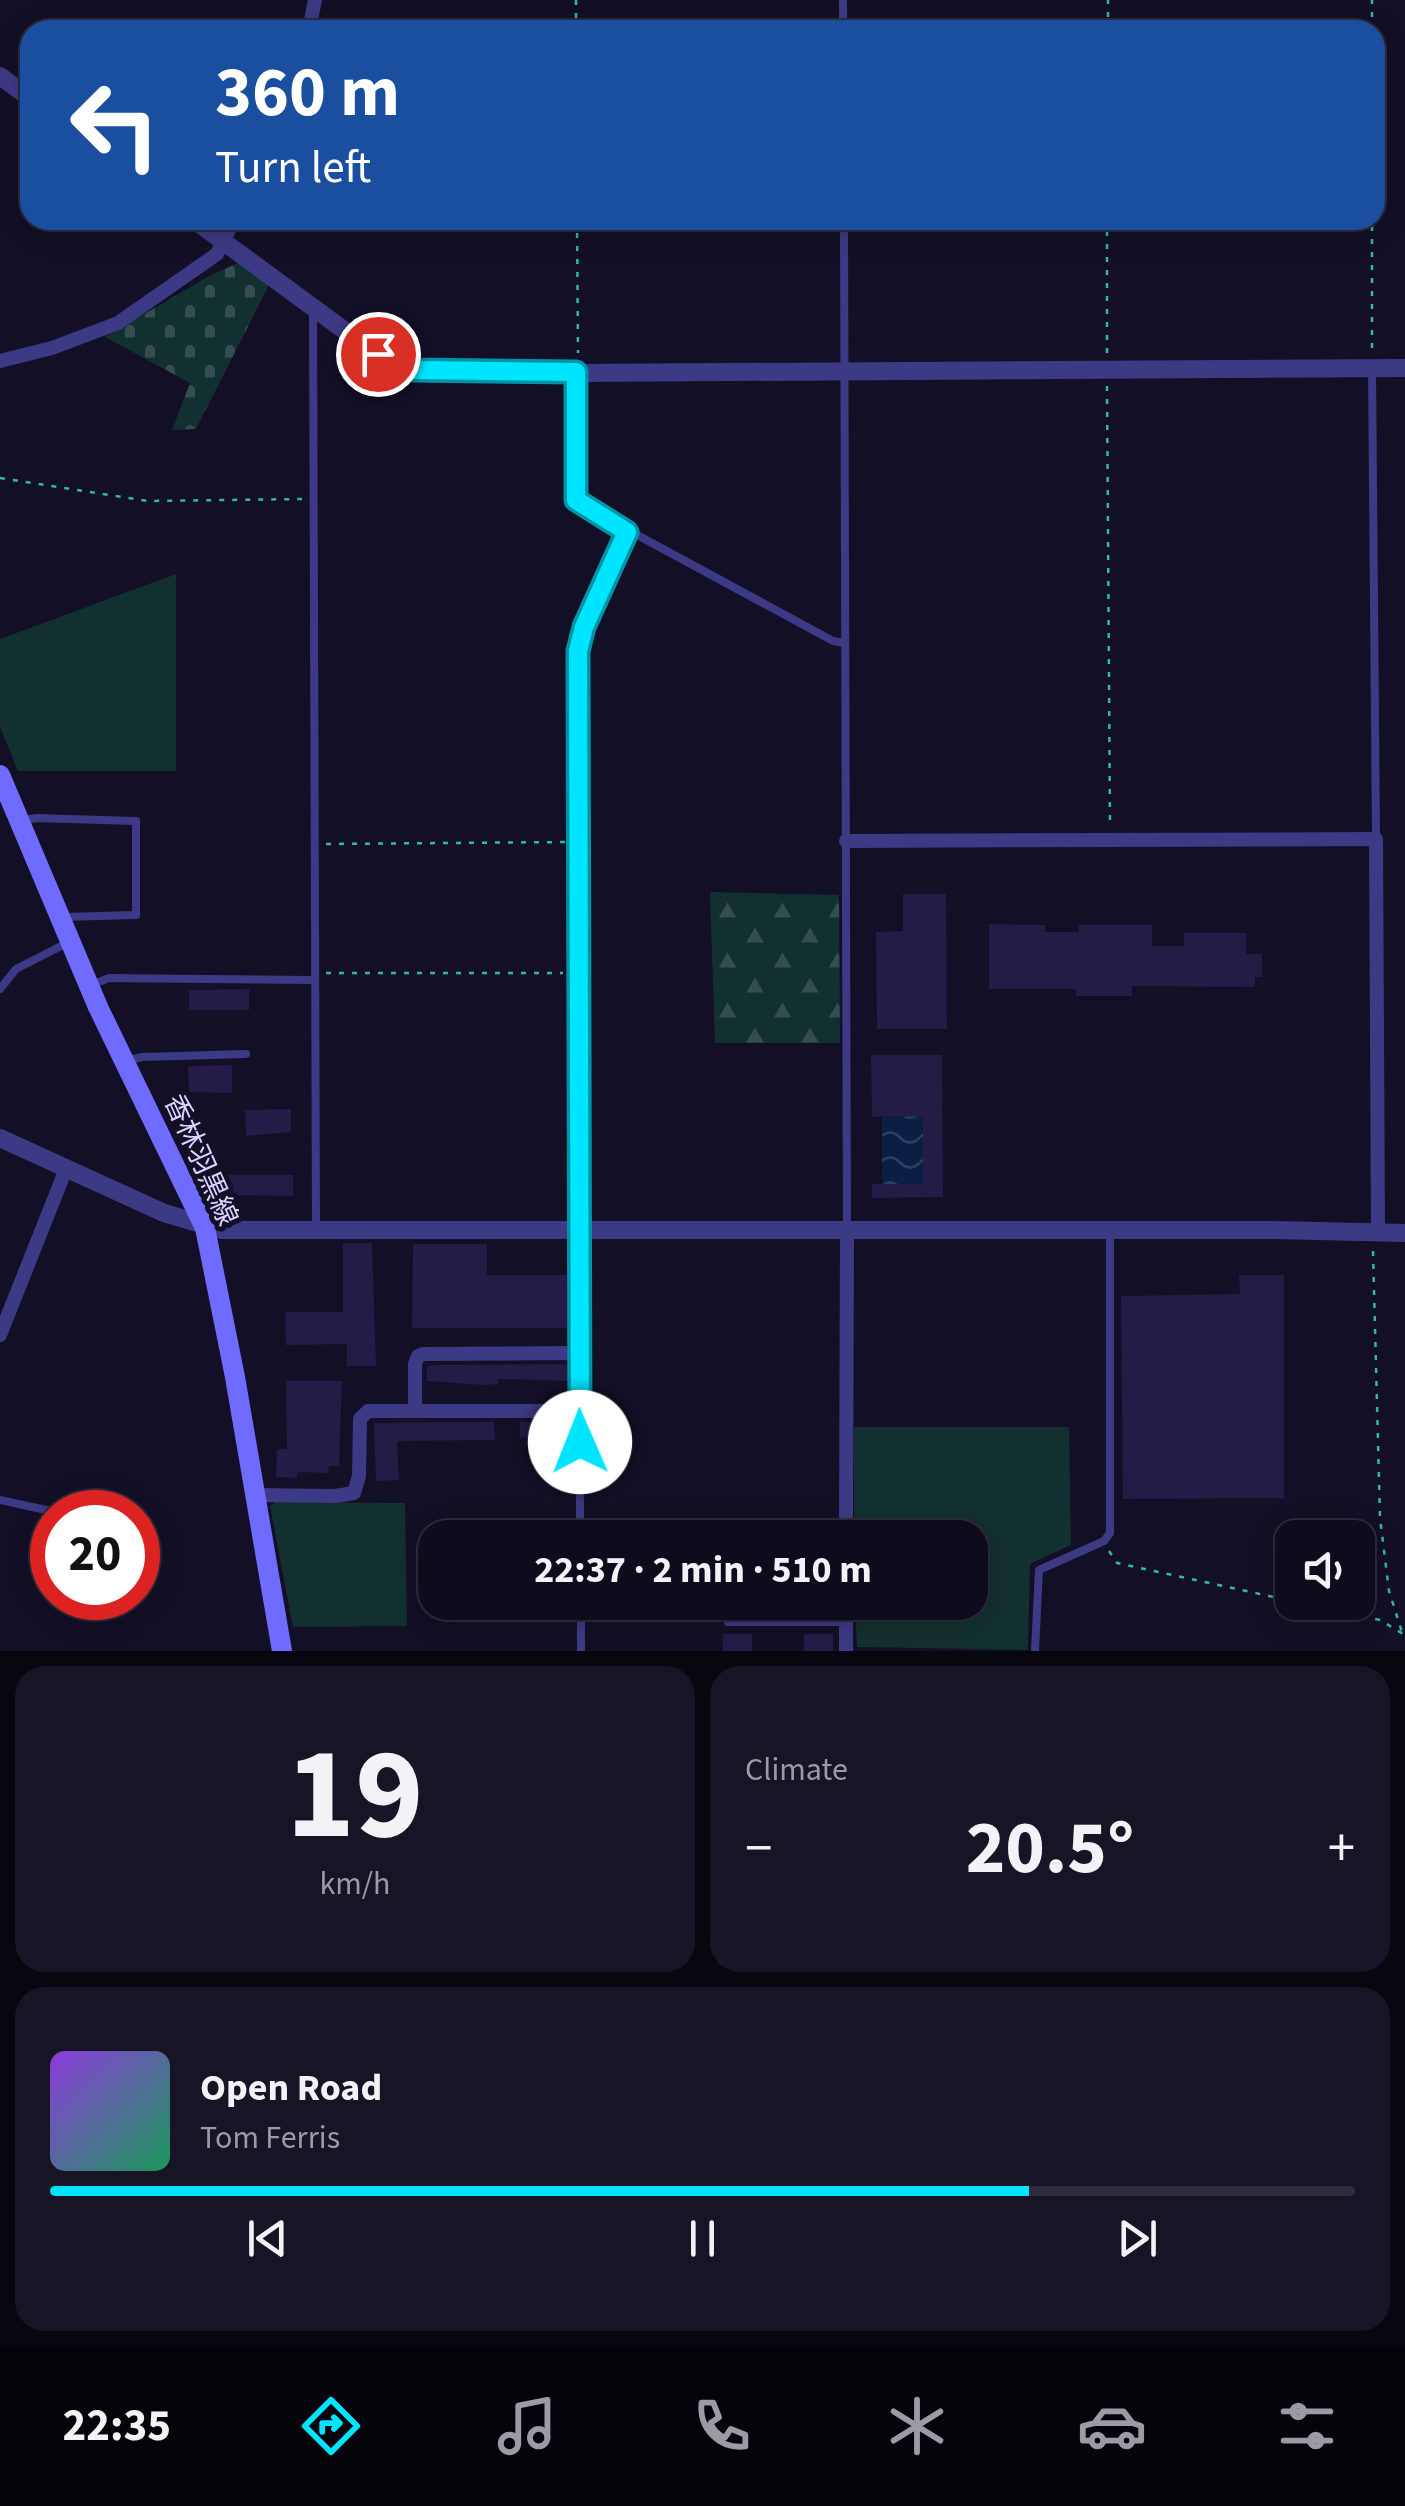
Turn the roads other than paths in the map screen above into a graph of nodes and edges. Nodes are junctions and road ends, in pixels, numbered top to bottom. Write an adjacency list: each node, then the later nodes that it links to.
1 (207, 230): 4 (street)
2 (229, 230): 4 (street)
3 (844, 230): 9 (lane)
4 (223, 242): 5 (street); 6 (street)
5 (312, 308): 10 (street); 19 (lane)
6 (0, 360)
7 (1372, 368): 8 (street); 9 (street); 15 (lane)
8 (1405, 368)
9 (845, 369): 10 (street); 12 (lane)
10 (576, 372): 11 (lane)
11 (627, 532): 12 (lane); 31 (lane)
12 (845, 644): 16 (lane)
13 (0, 776): 14 (main road, 香林羽黒線)
14 (19, 822): 17 (main road, 香林羽黒線); 17 (lane)
15 (1376, 839): 16 (street); 29 (street)
16 (846, 841): 27 (lane)
17 (59, 918): 18 (main road, 香林羽黒線)
18 (69, 942): 20 (main road, 香林羽黒線); 21 (lane)
19 (315, 977): 20 (lane); 30 (lane)
20 (88, 986): 23 (main road, 香林羽黒線)
21 (0, 990)
22 (246, 1054): 23 (lane)
23 (124, 1062): 26 (main road, 香林羽黒線)
24 (0, 1138): 25 (street)
25 (66, 1169): 26 (street); 33 (street)
26 (205, 1228): 30 (street); 37 (main road, 香林羽黒線)
27 (847, 1230): 28 (street); 31 (street); 41 (street)
28 (1110, 1230): 29 (street); 48 (lane)
29 (1378, 1230): 32 (street)
30 (316, 1232): 31 (street)
31 (582, 1232): 34 (lane)
32 (1405, 1233)
33 (0, 1336)
34 (579, 1353): 35 (street); 36 (lane)
35 (416, 1411): 36 (street); 37 (street)
36 (580, 1411): 40 (lane)
37 (256, 1495): 45 (main road, 香林羽黒線)
38 (0, 1500): 39 (lane)
39 (30, 1507)
40 (580, 1520)
41 (846, 1520)
42 (580, 1620): 46 (lane)
43 (728, 1622): 44 (lane)
44 (846, 1622): 47 (street)
45 (282, 1651)
46 (580, 1651)
47 (846, 1651)
48 (1035, 1651)

